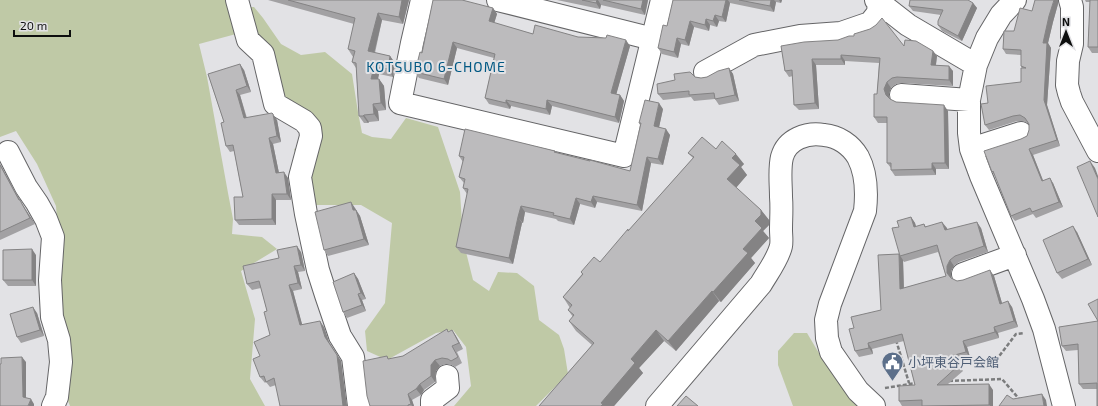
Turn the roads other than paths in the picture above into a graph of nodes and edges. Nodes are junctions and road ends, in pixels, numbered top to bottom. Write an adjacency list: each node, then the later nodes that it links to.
1 (238, 0): 23 (street)
2 (422, 0): 9 (street)
3 (498, 0): 8 (street)
4 (662, 0): 9 (street)
5 (1014, 0): 10 (street)
6 (1070, 0): 16 (street)
7 (878, 1): 10 (street); 11 (street)
8 (543, 5): 9 (street)
9 (653, 39)
10 (976, 66): 13 (street)
11 (705, 72)
12 (901, 95): 13 (street)
13 (969, 100): 15 (street)
14 (1021, 133): 15 (street)
15 (971, 149): 18 (street)
16 (1098, 151)
17 (8, 152): 22 (street)
18 (1015, 255): 19 (street); 26 (street)
19 (963, 274)
20 (447, 376): 24 (street)
21 (878, 397): 25 (street)
22 (53, 406)
23 (359, 406)
24 (432, 406)
25 (657, 406)
26 (1064, 406)

